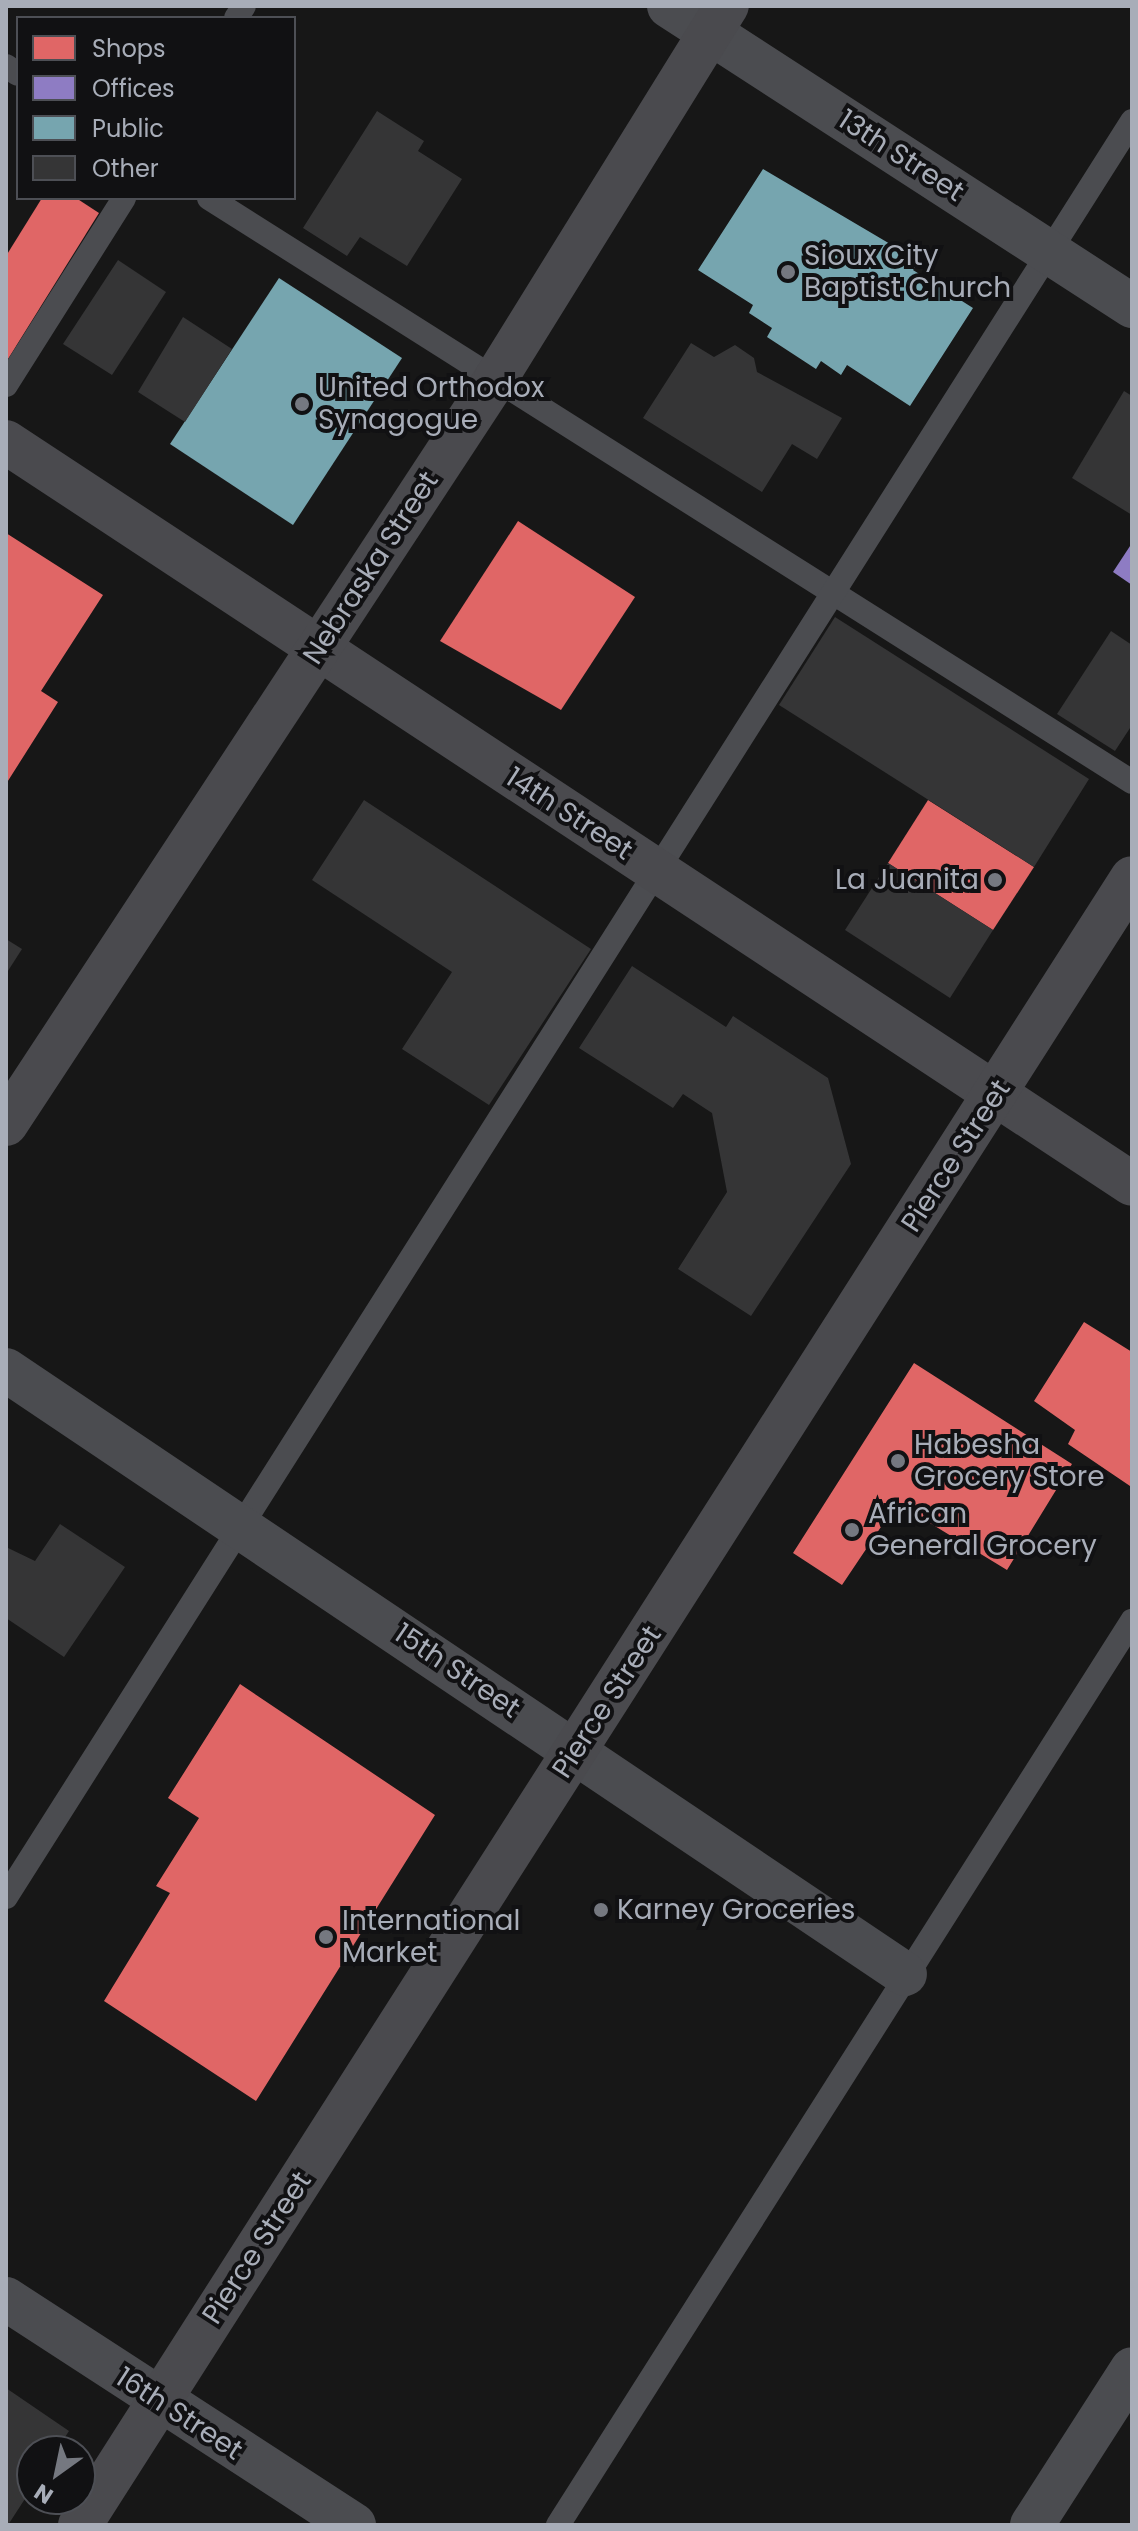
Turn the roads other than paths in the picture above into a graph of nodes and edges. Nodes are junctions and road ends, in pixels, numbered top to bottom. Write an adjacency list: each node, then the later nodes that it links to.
1 (669, 6): 2 (street, 13th Street)
2 (718, 19): 6 (street, 13th Street); 8 (main road, Nebraska Street)
3 (1132, 121): 6 (lane)
4 (123, 200): 9 (lane)
5 (212, 200): 8 (lane)
6 (1047, 251): 7 (street, 13th Street); 11 (lane)
7 (1132, 306)
8 (496, 378): 11 (lane); 12 (main road, Nebraska Street)
9 (6, 385)
10 (6, 442): 12 (main road, 14th Street)
11 (832, 593): 13 (lane); 14 (lane)
12 (318, 648): 14 (main road, 14th Street); 17 (main road, Nebraska Street)
13 (1132, 782)
14 (655, 870): 16 (main road, 14th Street); 20 (lane)
15 (1132, 878): 16 (main road, Pierce Street)
16 (996, 1093): 18 (main road, 14th Street); 22 (main road, Pierce Street)
17 (6, 1124)
18 (1132, 1184)
19 (6, 1370): 20 (street, 15th Street)
20 (244, 1528): 22 (street, 15th Street); 23 (lane)
21 (1132, 1621): 24 (lane)
22 (576, 1751): 24 (street, 15th Street); 27 (main road, Pierce Street)
23 (6, 1897)
24 (905, 1974): 30 (lane)
25 (6, 2299): 27 (street, 16th Street)
26 (1132, 2369): 31 (street)
27 (158, 2403): 28 (main road, Pierce Street); 29 (street, 16th Street)
28 (80, 2525)
29 (354, 2525)
30 (558, 2525)
31 (1032, 2525)

